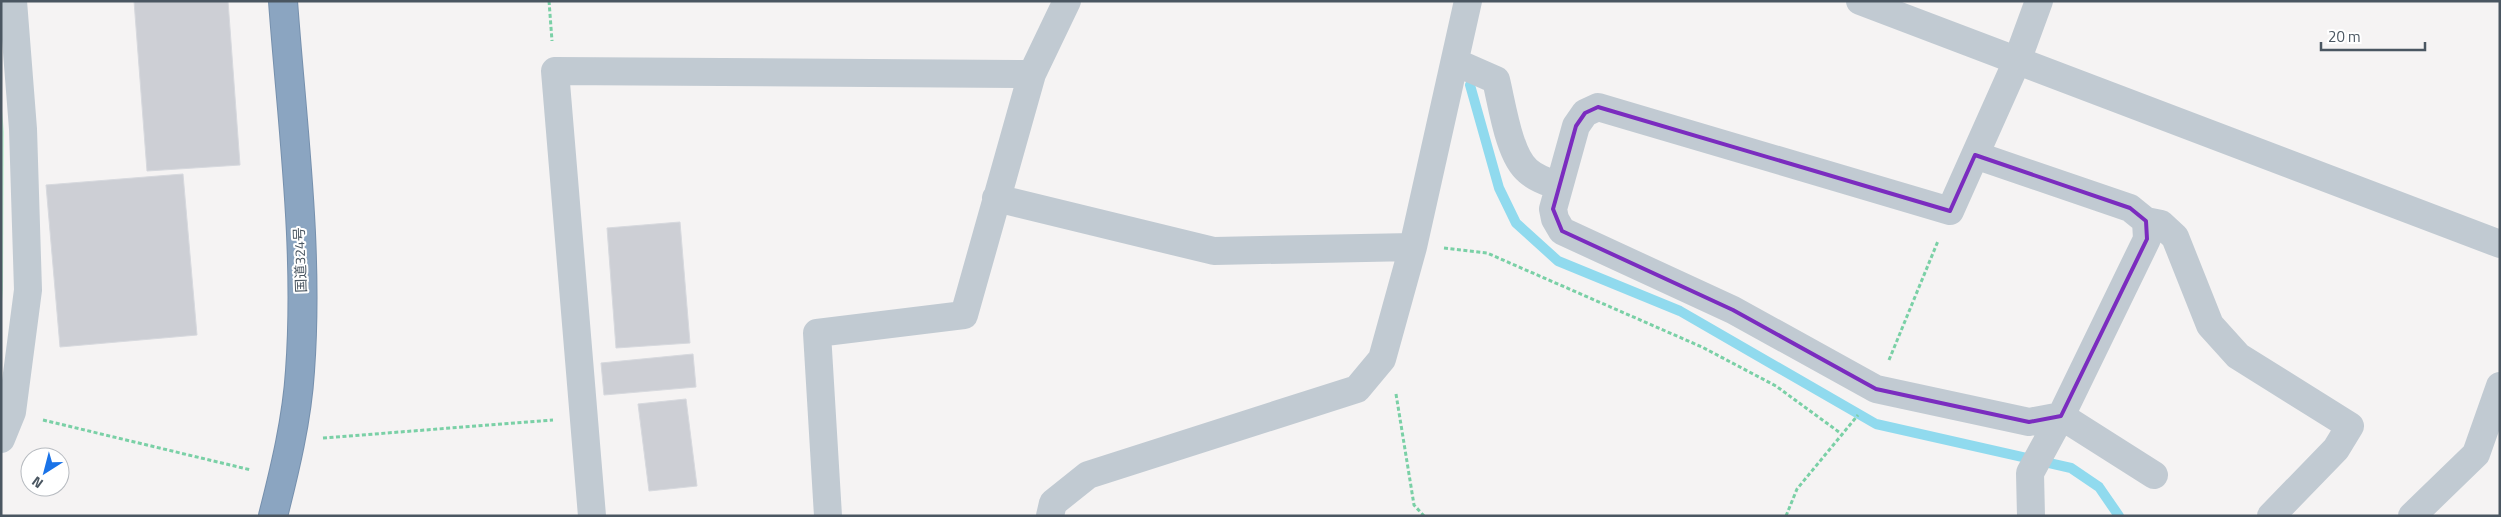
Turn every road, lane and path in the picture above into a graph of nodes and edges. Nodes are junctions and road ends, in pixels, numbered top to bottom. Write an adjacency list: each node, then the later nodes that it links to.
1 (13, 1): 22 (street)
2 (283, 1): 28 (highway, 国道324号)
3 (549, 1): 10 (path)
4 (1067, 1): 11 (street)
5 (1468, 1): 9 (street)
6 (1860, 1): 8 (street)
7 (2039, 1): 8 (street)
8 (2017, 60): 12 (street); 17 (street)
9 (1455, 62): 13 (street); 18 (street)
10 (555, 71): 11 (street); 24 (street)
11 (1032, 74): 14 (street)
12 (1975, 155): 15 (street); 16 (street)
13 (1560, 186): 15 (street); 21 (street)
14 (996, 198): 18 (street); 33 (street)
15 (1950, 211): 21 (path)
16 (2146, 221): 23 (street); 38 (street)
17 (2500, 244)
18 (1413, 247): 19 (street); 26 (path)
19 (1382, 359): 34 (street); 35 (path)
20 (2500, 386): 39 (street)
21 (1876, 389): 23 (street)
22 (12, 412): 27 (street); 30 (path)
23 (2061, 416): 29 (street); 37 (street)
24 (584, 418): 28 (path); 32 (street)
25 (1848, 428): 26 (path)
26 (1843, 436): 36 (path)
27 (1, 439)
28 (289, 441): 30 (highway, 国道324号)
29 (2154, 476)
30 (283, 477): 31 (highway, 国道324号)
31 (273, 516)
32 (592, 516)
33 (828, 516)
34 (1050, 516)
35 (1424, 516)
36 (1786, 516)
37 (2031, 516)
38 (2271, 516)
39 (2412, 516)

